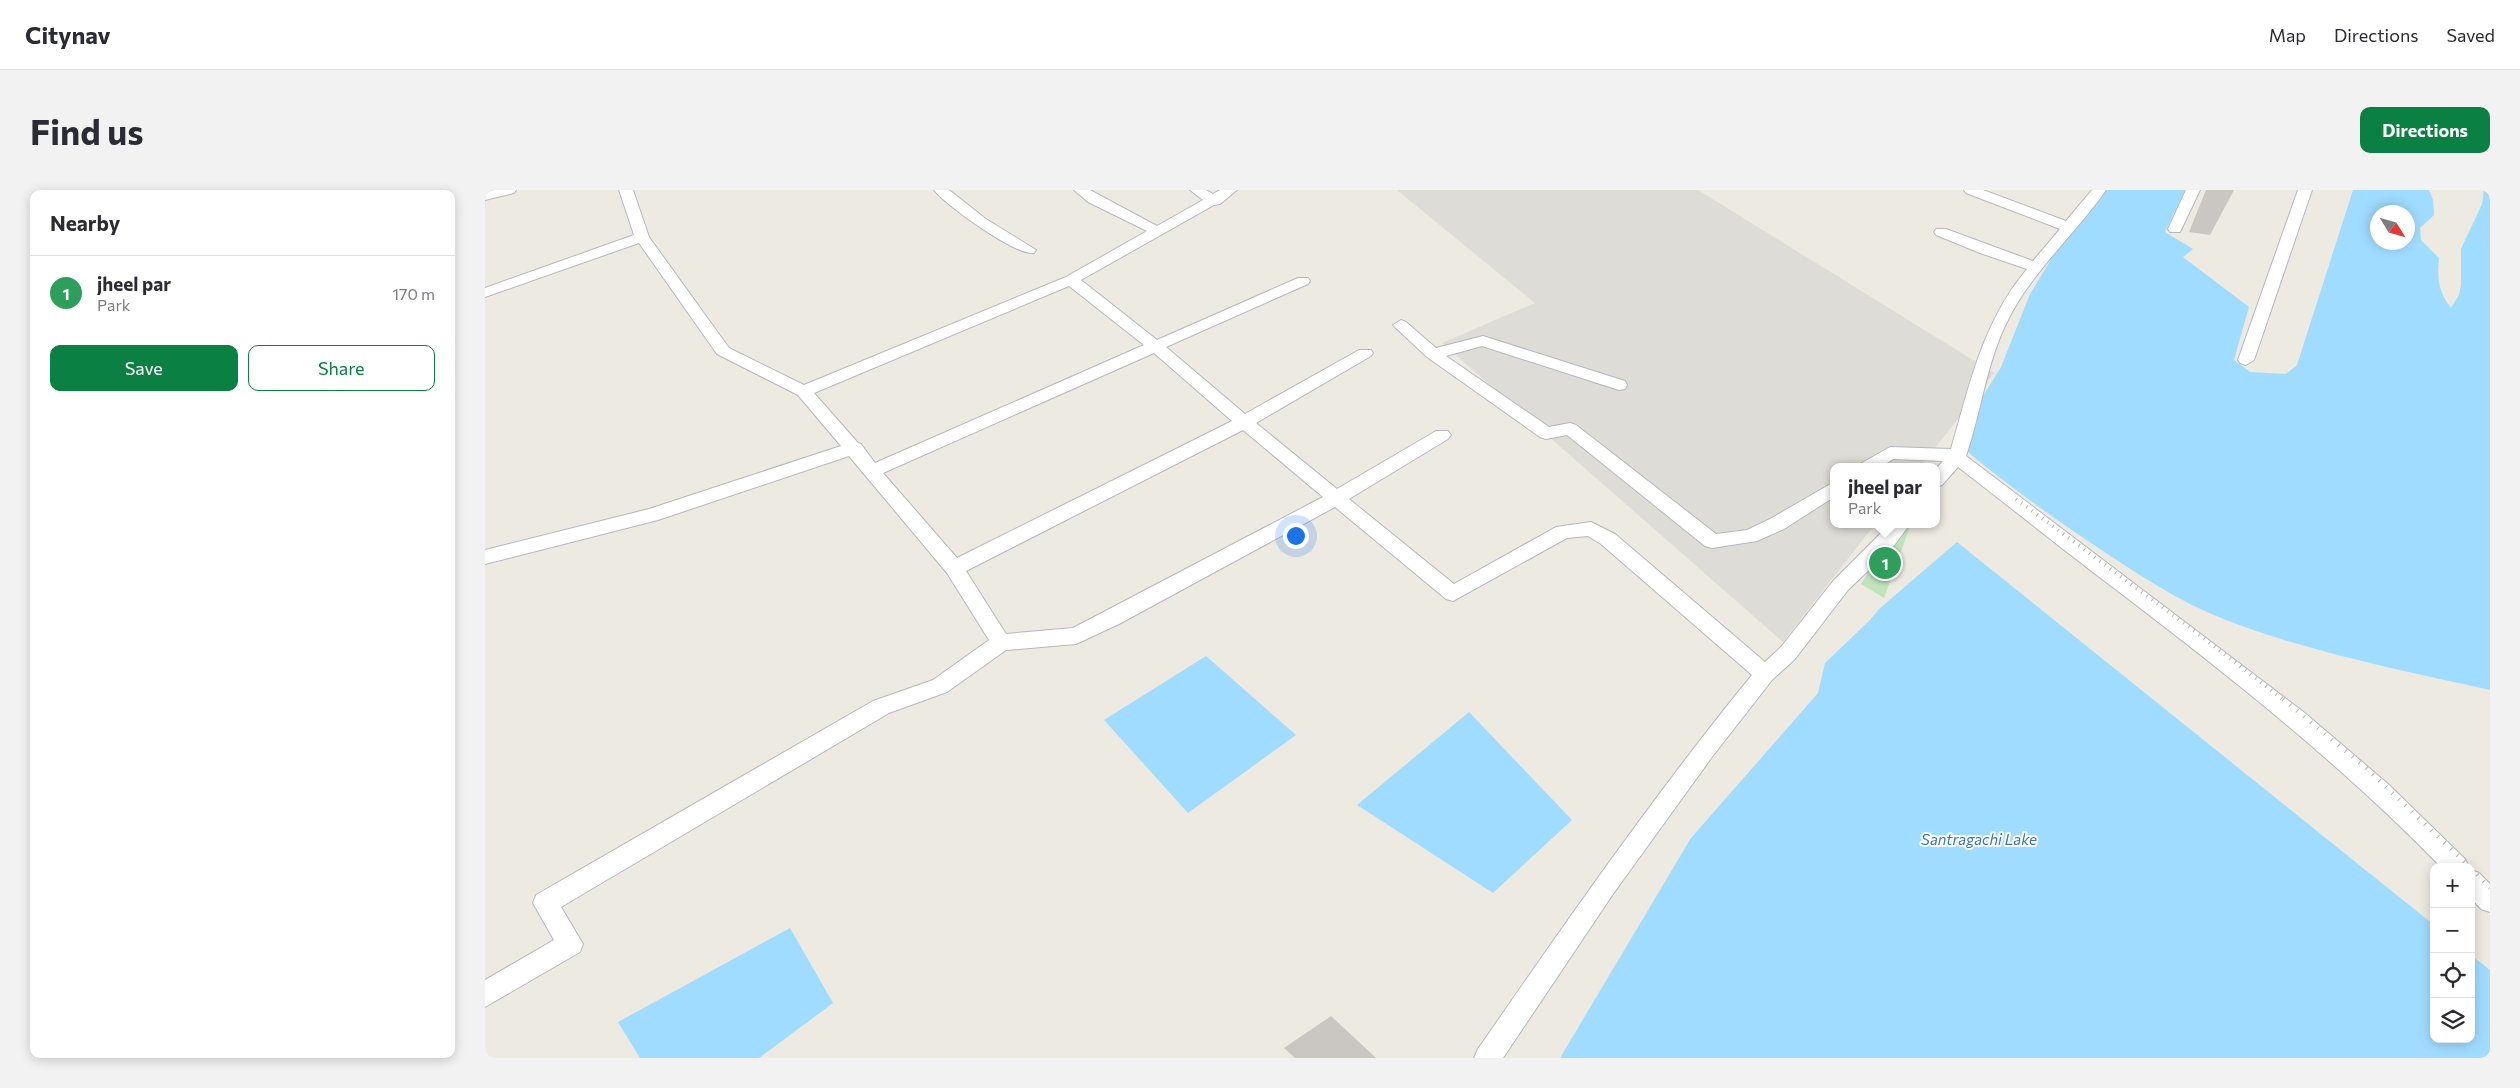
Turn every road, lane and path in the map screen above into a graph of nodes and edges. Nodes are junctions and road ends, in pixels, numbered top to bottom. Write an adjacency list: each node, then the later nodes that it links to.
1 (509, 190): 11 (street)
2 (626, 190): 17 (street)
3 (941, 190): 18 (street)
4 (1081, 190): 15 (street)
5 (1197, 190): 12 (street)
6 (1230, 190): 12 (street)
7 (1971, 190): 13 (street)
8 (2099, 190): 13 (street)
9 (2193, 190): 14 (street)
10 (2305, 190): 27 (street)
11 (485, 196)
12 (1215, 201): 15 (street)
13 (2068, 227): 19 (street)
14 (2175, 229)
15 (1159, 232): 20 (street)
16 (1941, 232): 19 (street)
17 (642, 237): 22 (street); 29 (street)
18 (1029, 250)
19 (2037, 267): 33 (street)
20 (1071, 280): 24 (street); 29 (street)
21 (1303, 281): 24 (street)
22 (485, 293)
23 (1401, 325): 26 (street)
24 (1155, 346): 30 (street); 35 (street)
25 (1365, 353): 30 (street)
26 (1433, 354): 28 (street); 37 (street)
27 (2246, 360)
28 (1619, 385)
29 (804, 391): 32 (street)
30 (1244, 422): 38 (street); 41 (street)
31 (1442, 435): 38 (street)
32 (854, 448): 35 (street); 40 (street)
33 (1957, 456): 34 (street); 36 (street); 44 (street)
34 (1874, 463)
35 (872, 471): 41 (street)
36 (1940, 476)
37 (1830, 491)
38 (1336, 498): 42 (street); 43 (street)
39 (1898, 528): 43 (street)
40 (485, 557)
41 (954, 568): 42 (street)
42 (1001, 642): 47 (street)
43 (1765, 674): 48 (street)
44 (2453, 863)
45 (2475, 885): 46 (street)
46 (2490, 901)
47 (485, 994)
48 (1487, 1058)

